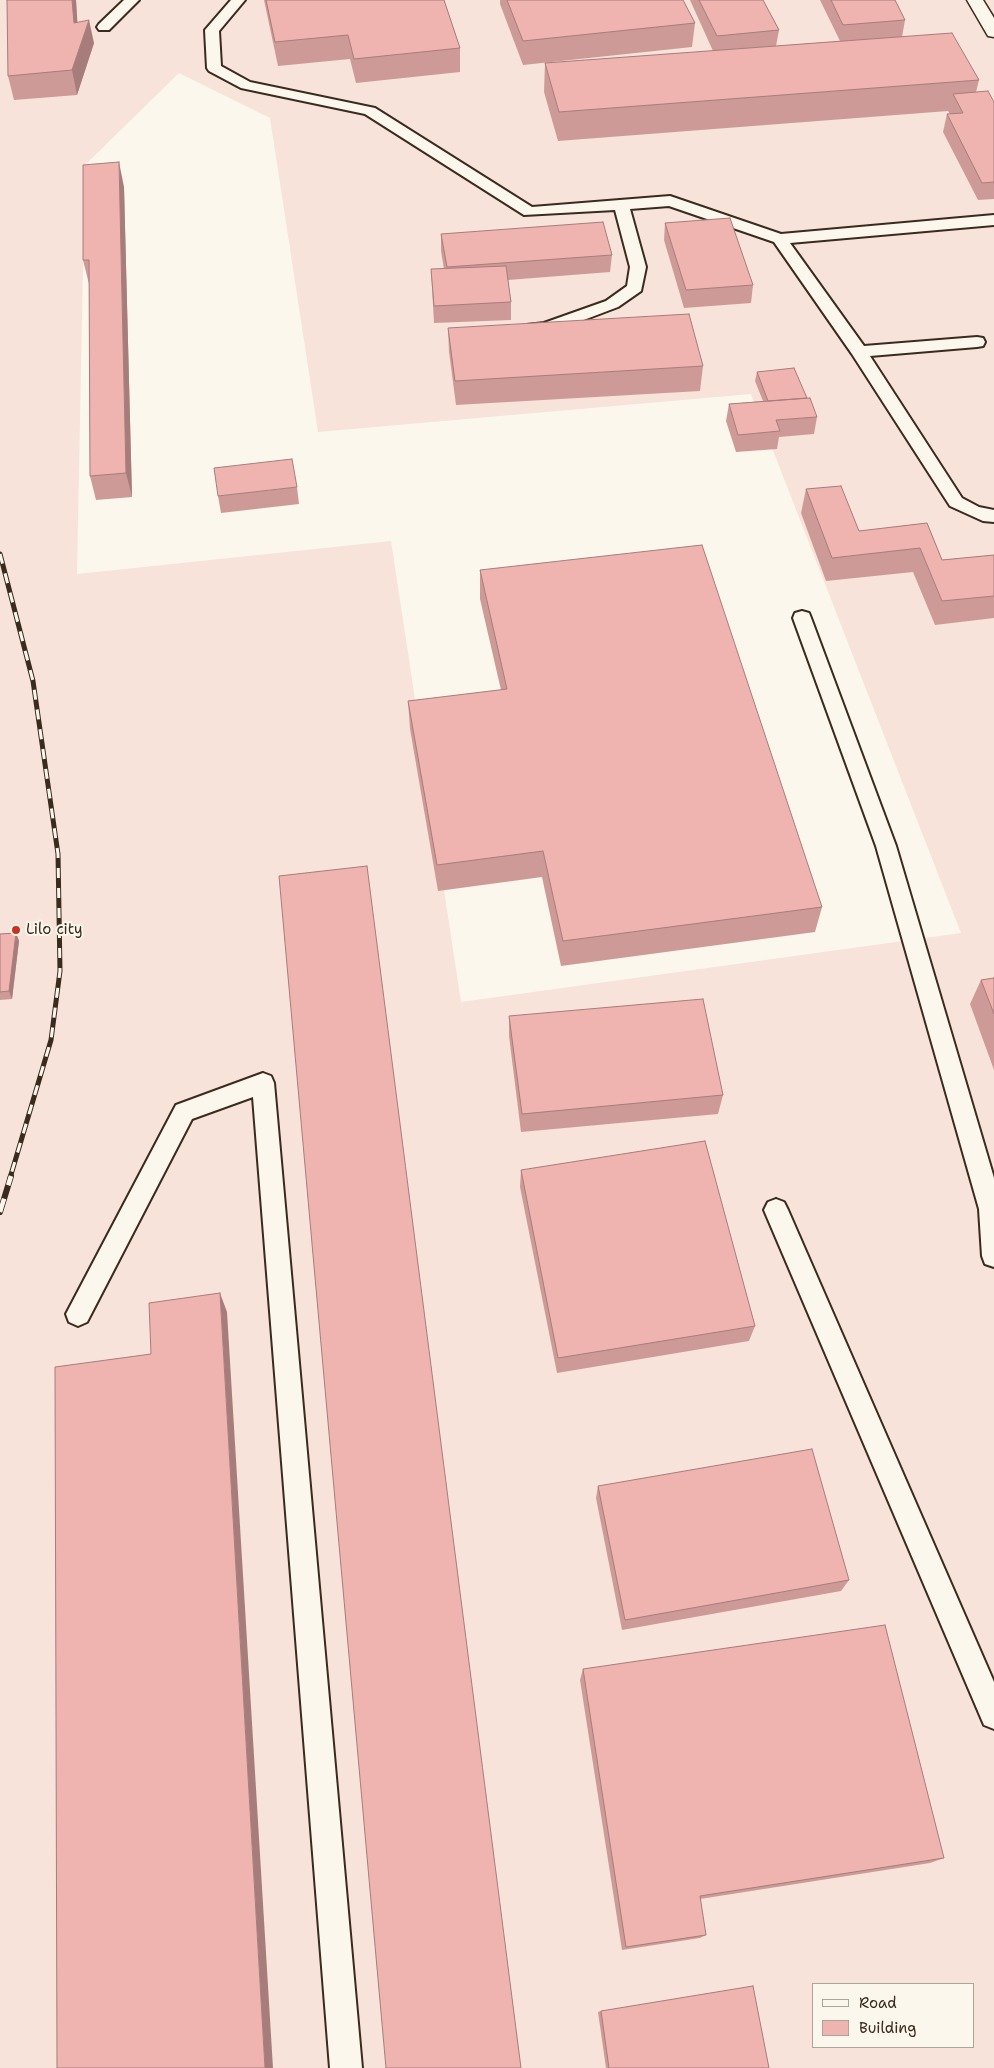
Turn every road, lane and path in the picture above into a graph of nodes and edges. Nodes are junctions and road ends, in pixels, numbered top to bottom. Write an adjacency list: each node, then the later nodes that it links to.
1 (132, 0): 4 (lane)
2 (238, 0): 6 (lane)
3 (975, 0): 5 (street)
4 (104, 27)
5 (994, 32)
6 (621, 205): 8 (lane); 9 (lane)
7 (994, 220): 8 (lane)
8 (780, 239): 11 (lane)
9 (519, 330)
10 (977, 342): 11 (lane)
11 (859, 352): 12 (lane)
12 (994, 516)
13 (802, 618): 15 (lane)
14 (776, 1210): 17 (lane)
15 (994, 1256)
16 (78, 1314): 18 (lane)
17 (994, 1715)
18 (346, 2068)

